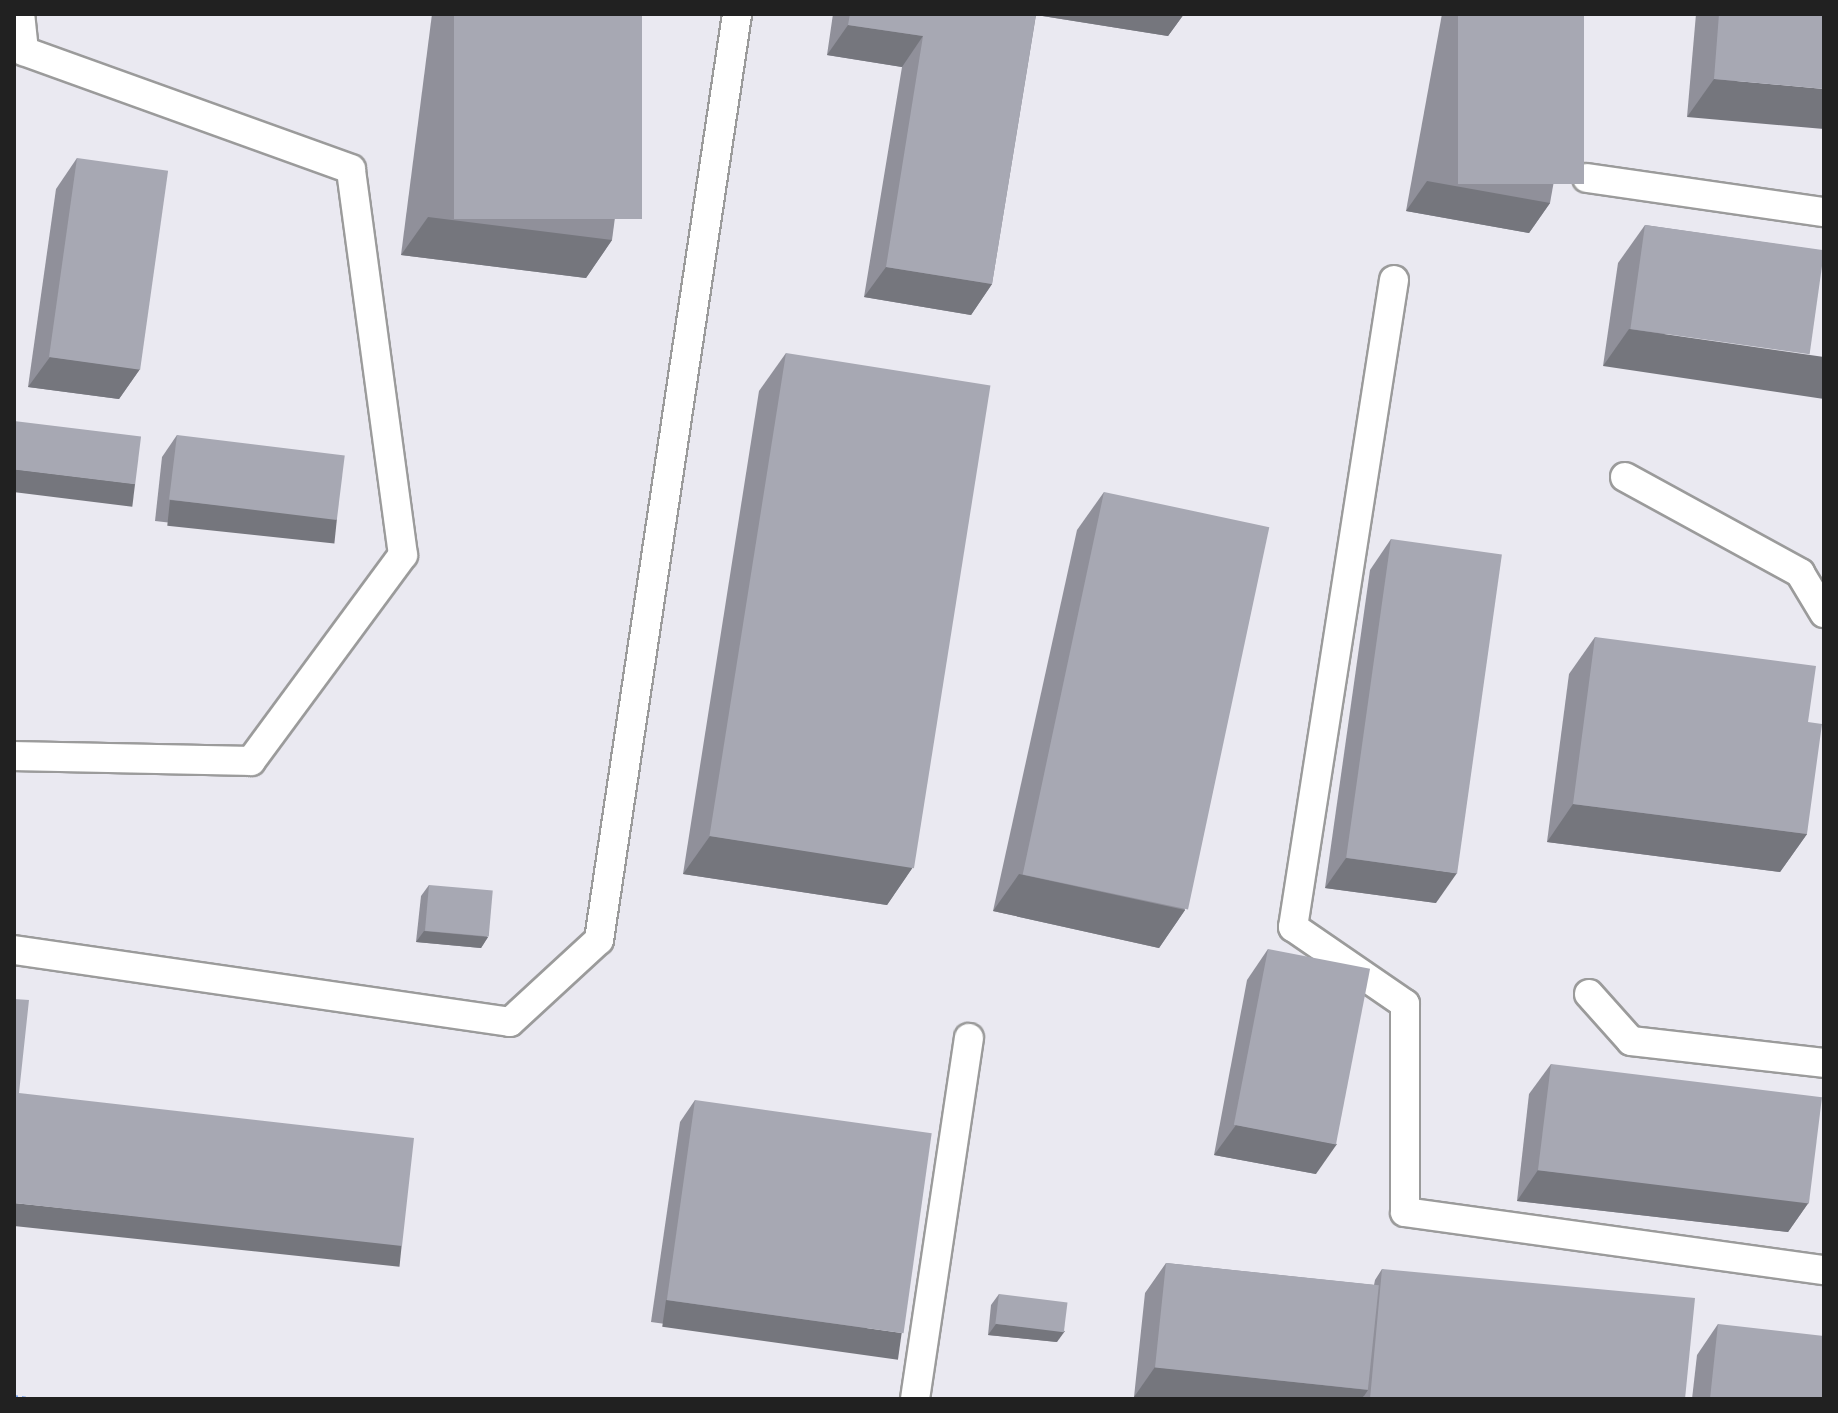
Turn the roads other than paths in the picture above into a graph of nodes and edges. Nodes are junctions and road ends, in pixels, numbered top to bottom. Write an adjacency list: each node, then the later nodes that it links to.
1 (20, 14): 8 (lane)
2 (737, 14): 9 (lane)
3 (1587, 178): 4 (lane)
4 (1824, 212)
5 (1394, 280): 13 (lane)
6 (1625, 477): 7 (lane)
7 (1824, 613)
8 (14, 756)
9 (14, 950)
10 (1589, 994): 12 (lane)
11 (969, 1038): 14 (lane)
12 (1824, 1063)
13 (1824, 1270)
14 (915, 1399)

